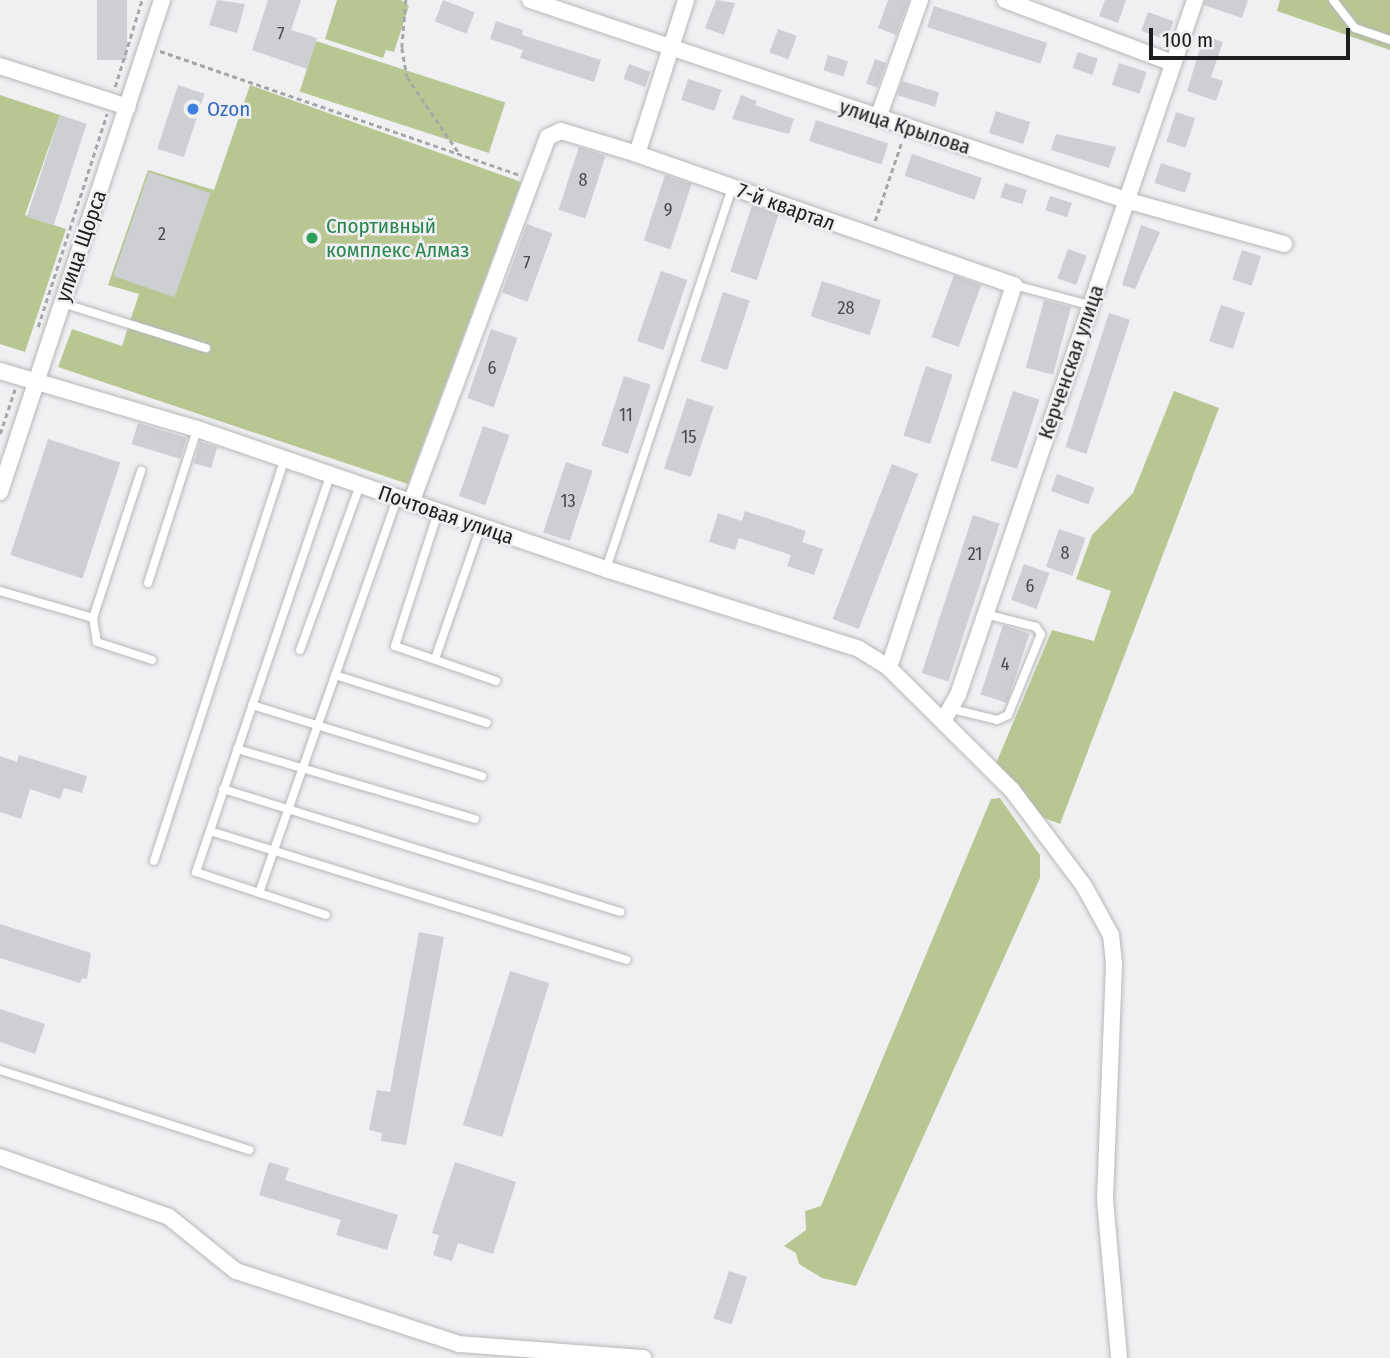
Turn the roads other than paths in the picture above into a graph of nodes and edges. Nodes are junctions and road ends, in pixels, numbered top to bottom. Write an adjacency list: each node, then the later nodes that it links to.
1 (162, 0): 12 (street, улица Щорса)
2 (530, 0): 9 (street, улица Крылова)
3 (686, 0): 9 (street)
4 (920, 0): 13 (street)
5 (1005, 0): 10 (street)
6 (1195, 0): 10 (street, Керченская улица)
7 (1333, 0): 8 (lane)
8 (1390, 40)
9 (670, 47): 13 (street, улица Крылова); 14 (street)
10 (1173, 63): 16 (street, Керченская улица)
11 (0, 66): 12 (street)
12 (128, 107): 19 (street, улица Щорса)
13 (878, 118): 16 (street, улица Крылова)
14 (637, 155): 15 (street, 7-й квартал); 30 (street, 7-й квартал)
15 (732, 188): 18 (street, 7-й квартал); 33 (lane)
16 (1129, 201): 17 (street, улица Крылова); 20 (street, Керченская улица)
17 (1284, 244)
18 (1014, 285): 20 (lane); 41 (street)
19 (62, 303): 21 (lane); 23 (street, улица Щорса)
20 (1089, 305): 36 (street, Керченская улица)
21 (206, 348)
22 (0, 371): 23 (street, Почтовая улица)
23 (27, 380): 24 (street, Почтовая улица); 29 (street, улица Щорса)
24 (197, 429): 25 (street, Почтовая улица); 34 (lane)
25 (284, 461): 27 (street, Почтовая улица); 56 (lane)
26 (141, 471): 37 (lane)
27 (330, 476): 28 (street, Почтовая улица); 44 (lane)
28 (360, 485): 30 (street, Почтовая улица); 38 (lane)
29 (0, 492)
30 (404, 501): 31 (street, Почтовая улица); 42 (lane)
31 (438, 512): 32 (street, Почтовая улица); 39 (lane)
32 (481, 526): 33 (street, Почтовая улица); 39 (lane)
33 (606, 569): 41 (street, Почтовая улица)
34 (149, 583)
35 (0, 591): 37 (lane)
36 (985, 614): 45 (street, Керченская улица); 45 (lane)
37 (93, 618): 40 (lane)
38 (300, 649)
39 (435, 659): 43 (lane)
40 (152, 660)
41 (889, 668): 45 (street, Почтовая улица)
42 (335, 675): 46 (lane); 47 (lane)
43 (495, 681)
44 (252, 705): 47 (lane); 48 (lane)
45 (948, 715): 65 (street, Почтовая улица)
46 (487, 723)
47 (318, 724): 49 (lane); 50 (lane)
48 (237, 749): 49 (lane); 51 (lane)
49 (304, 765): 52 (lane); 53 (lane)
50 (482, 776)
51 (223, 789): 52 (lane); 54 (lane)
52 (288, 810): 55 (lane); 58 (lane)
53 (475, 818)
54 (210, 831): 55 (lane); 57 (lane)
55 (274, 850): 57 (lane); 60 (lane)
56 (154, 861)
57 (259, 893): 59 (lane)
58 (620, 912)
59 (326, 915)
60 (627, 960)
61 (0, 1070): 62 (lane)
62 (249, 1150)
63 (0, 1157): 64 (street)
64 (643, 1358)
65 (1119, 1358)

